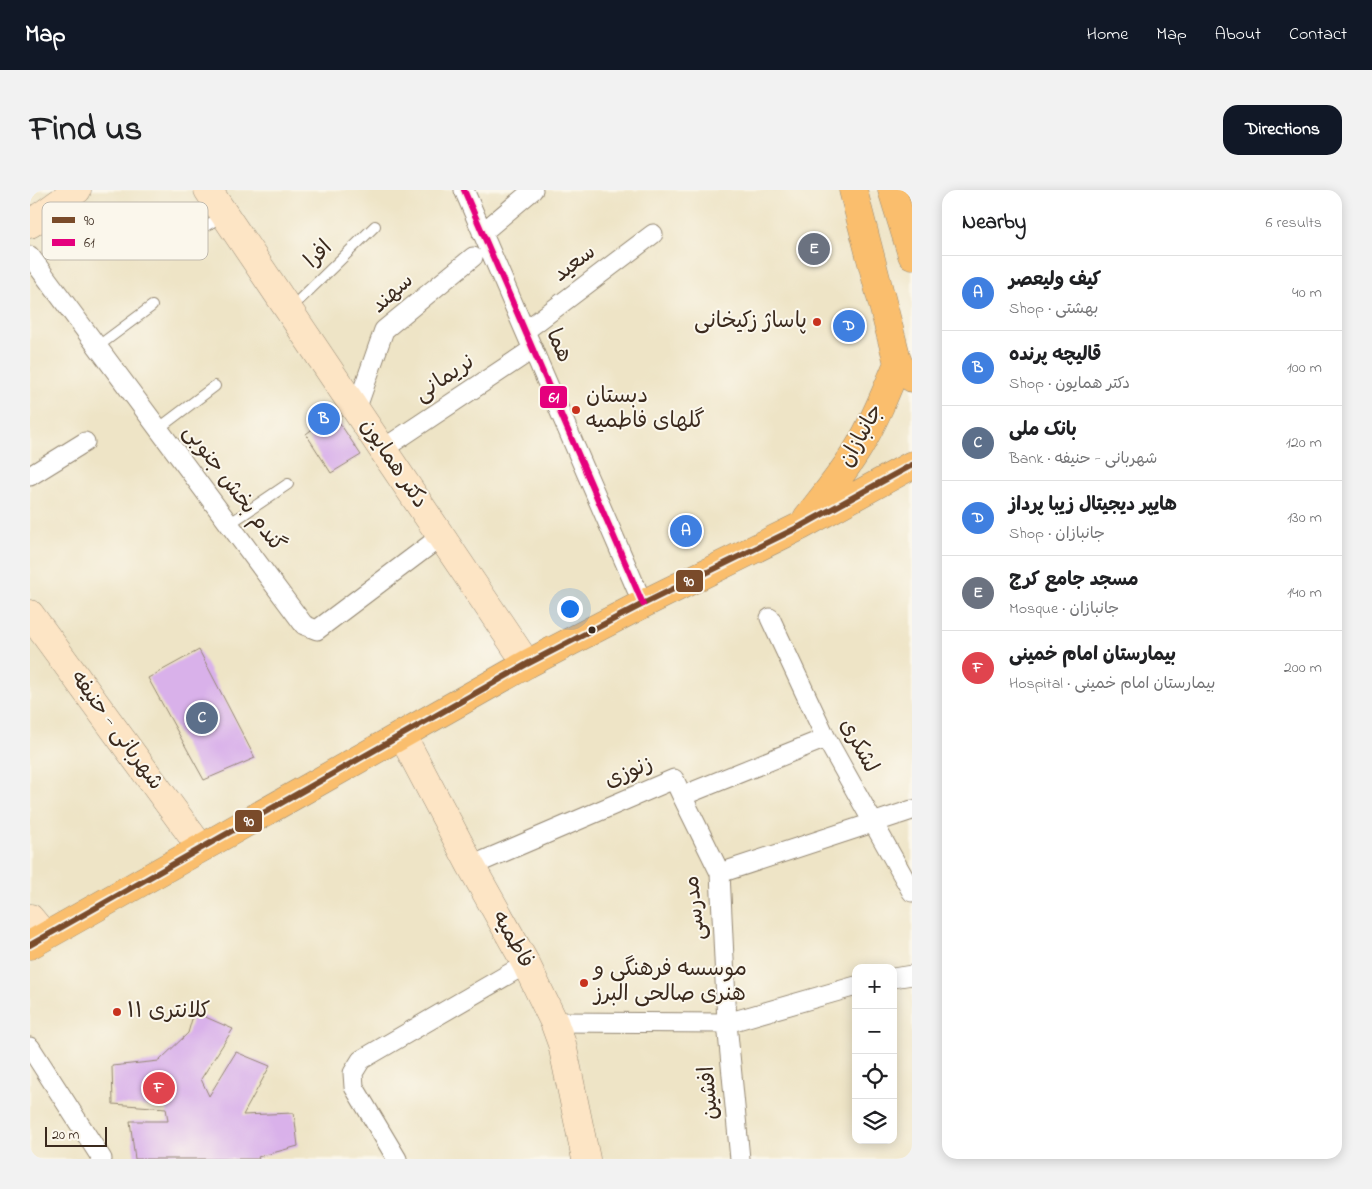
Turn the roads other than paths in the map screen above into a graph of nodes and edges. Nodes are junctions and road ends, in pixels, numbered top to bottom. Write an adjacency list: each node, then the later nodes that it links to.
1 (77, 190): 7 (street)
2 (208, 190): 8 (street, دکتر همایون)
3 (464, 190): 11 (street, هما)
4 (533, 190): 11 (street)
5 (853, 190): 21 (main road, جانبازان)
6 (892, 190): 13 (main road)
7 (59, 202)
8 (224, 214): 9 (lane); 17 (street, دکتر همایون)
9 (208, 224)
10 (375, 226): 17 (lane, افرا)
11 (482, 233): 18 (street, هما)
12 (653, 234): 18 (street, سعید)
13 (912, 255)
14 (30, 256): 19 (street, گندم بخش جنوبی)
15 (473, 257): 23 (street, سهند)
16 (152, 306): 19 (lane)
17 (289, 310): 23 (street, دکتر همایون)
18 (525, 331): 20 (street, هما)
19 (97, 347): 24 (street, گندم بخش جنوبی)
20 (533, 349): 26 (street, نریمانی); 33 (street, هما)
21 (905, 371): 31 (main road, جانبازان)
22 (215, 386): 24 (lane)
23 (356, 410): 26 (street, دکتر همایون)
24 (158, 429): 30 (street, گندم بخش جنوبی)
25 (84, 442): 28 (street)
26 (383, 449): 36 (street, دکتر همایون)
27 (912, 465): 31 (main road)
28 (30, 476)
29 (288, 484): 30 (lane)
30 (229, 524): 32 (street, گندم بخش جنوبی)
31 (800, 526): 33 (main road)
32 (431, 544)
33 (643, 604): 36 (main road)
34 (30, 614): 42 (street, شهربانی - حنیفه)
35 (770, 618): 38 (street, لشکری)
36 (527, 664): 37 (main road)
37 (402, 735): 42 (main road); 43 (street, فاطمیه)
38 (826, 738): 39 (street, زنوزی); 41 (street, لشکری)
39 (682, 796): 43 (street, زنوزی); 44 (street, مدرسی)
40 (912, 810): 41 (street)
41 (873, 822): 44 (street); 45 (street, لشکری)
42 (201, 848): 46 (main road)
43 (471, 866): 47 (street, فاطمیه)
44 (720, 873): 52 (street, مدرسی)
45 (912, 892)
46 (35, 933)
47 (526, 964): 51 (street, فاطمیه); 55 (street)
48 (912, 975): 49 (street)
49 (897, 977)
50 (852, 987): 52 (street)
51 (554, 1022): 52 (street); 56 (street, فاطمیه)
52 (727, 1023): 57 (street, افشین)
53 (30, 1047): 54 (street)
54 (102, 1159)
55 (397, 1159)
56 (586, 1159)
57 (740, 1159)

